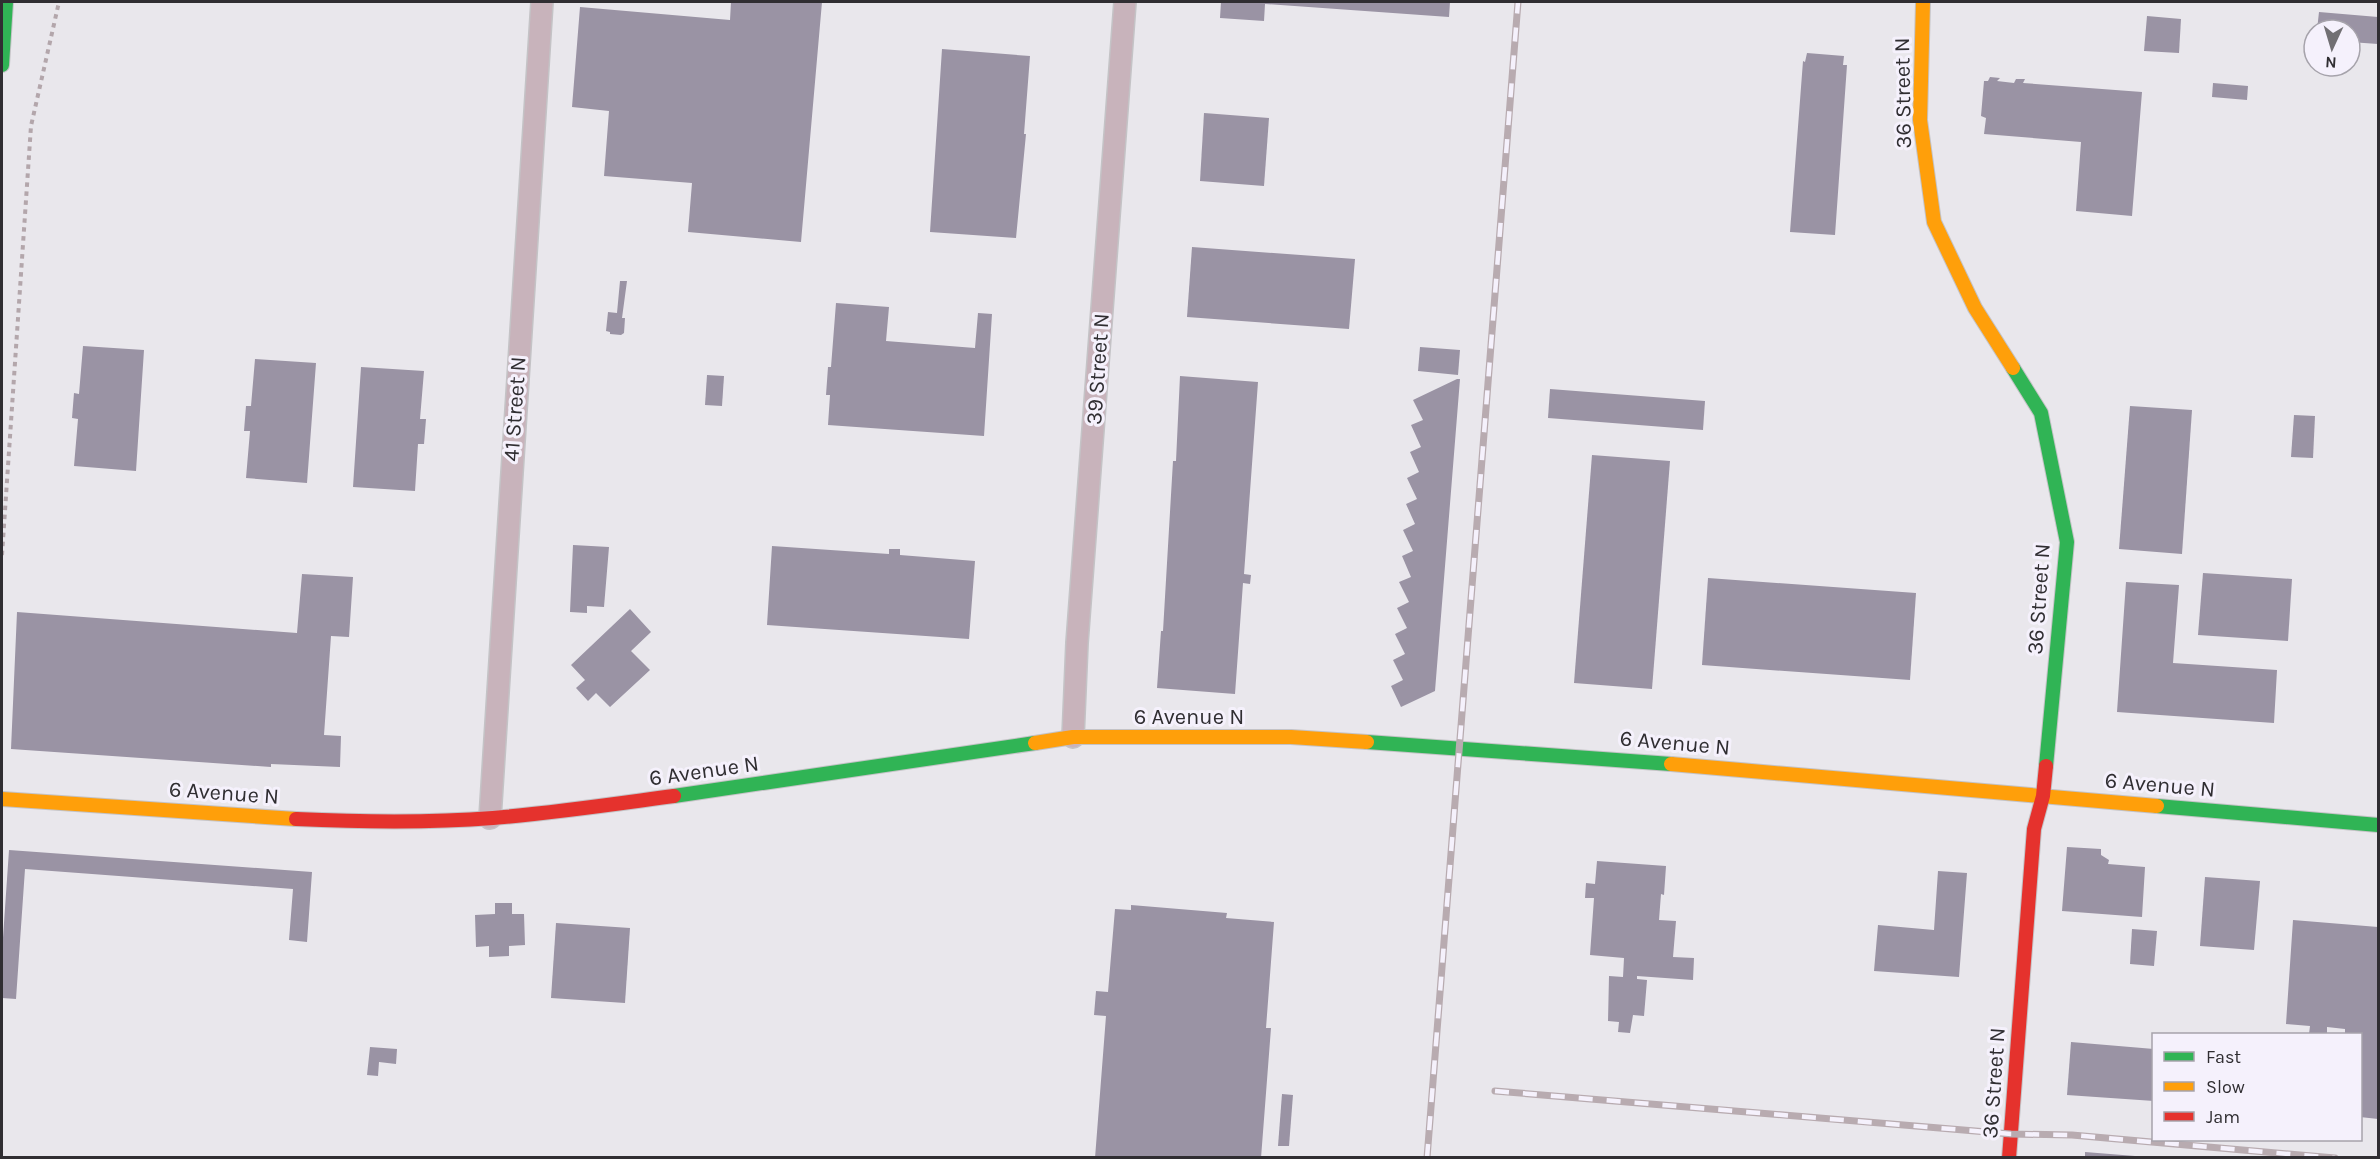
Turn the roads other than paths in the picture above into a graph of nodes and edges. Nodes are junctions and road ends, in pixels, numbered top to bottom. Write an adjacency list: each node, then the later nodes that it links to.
1 (6, 2): 5 (street)
2 (542, 2): 9 (street, 41 Street N)
3 (1125, 2): 6 (street, 39 Street N)
4 (1923, 2): 7 (street, 36 Street N)
5 (2, 65)
6 (1073, 737): 7 (street, 6 Avenue N); 9 (street, 6 Avenue N)
7 (2043, 796): 10 (street, 6 Avenue N); 11 (street, 36 Street N)
8 (2, 799): 9 (street, 6 Avenue N)
9 (490, 818)
10 (2379, 825)
11 (2009, 1158)

